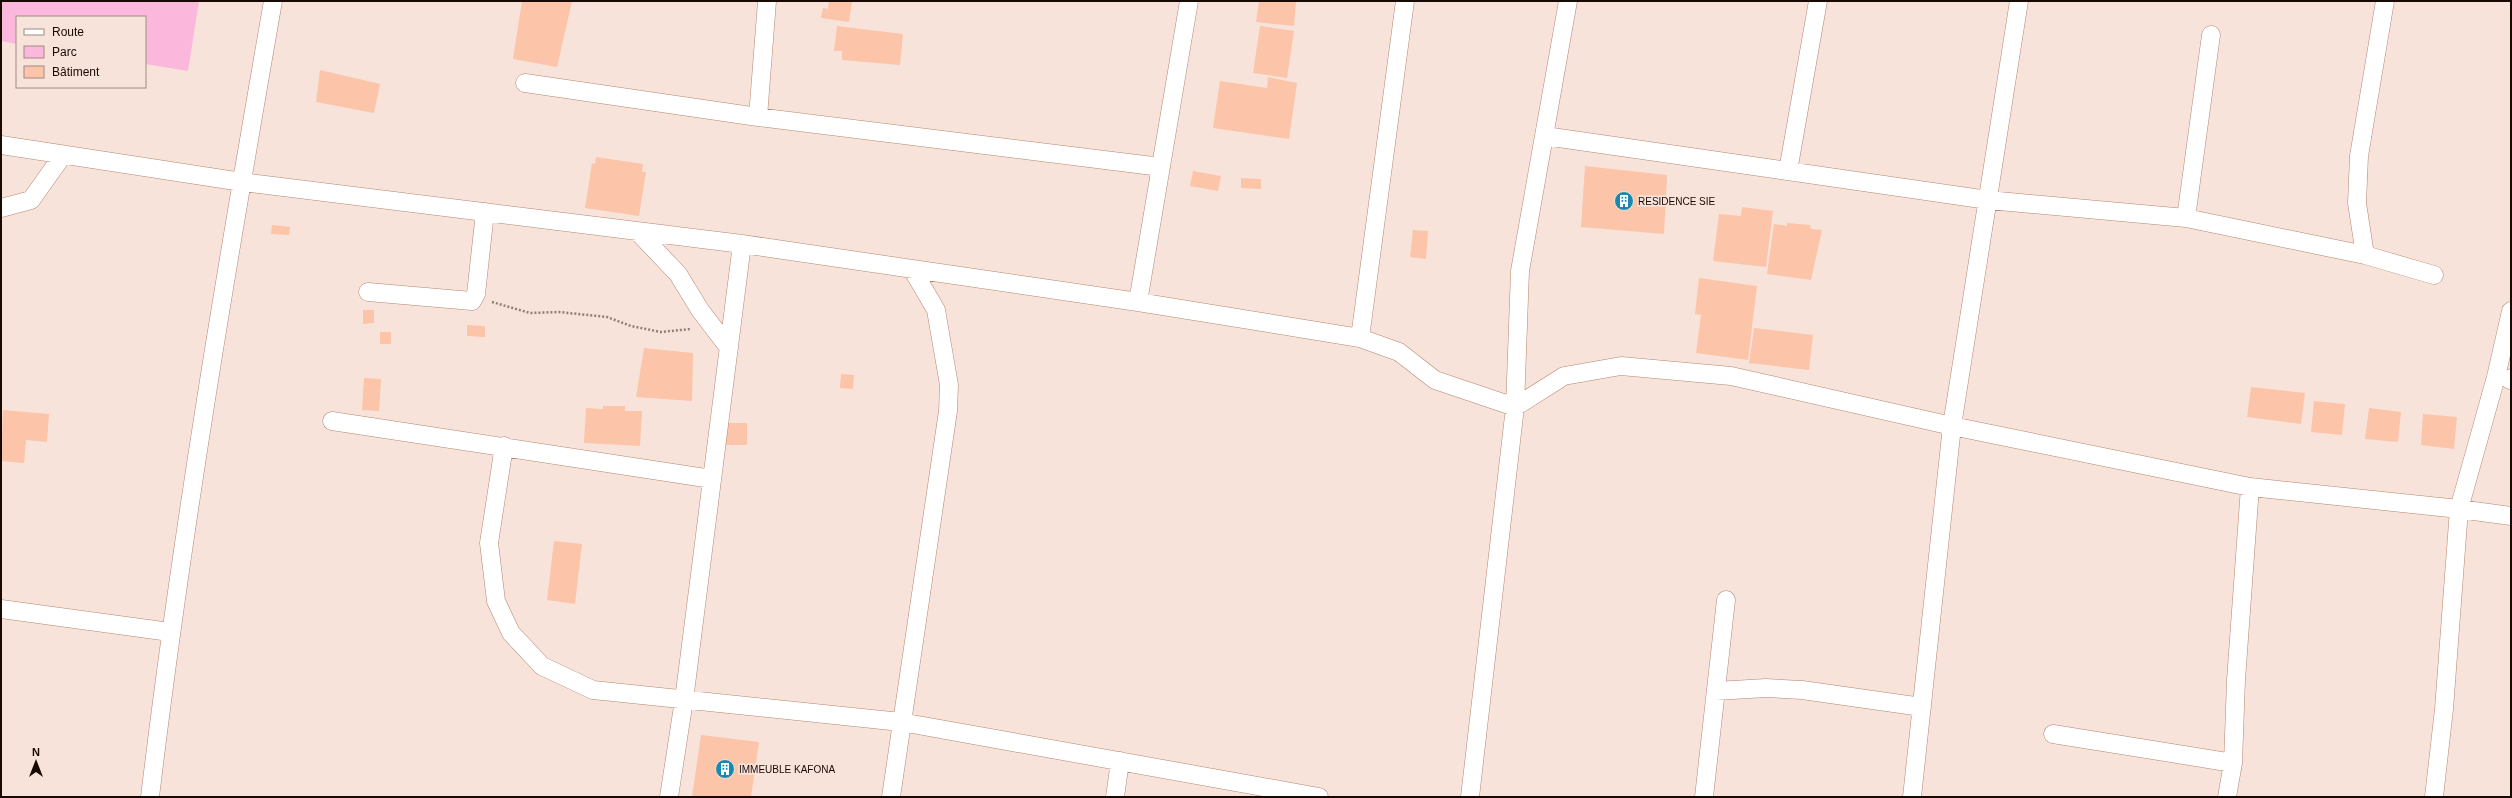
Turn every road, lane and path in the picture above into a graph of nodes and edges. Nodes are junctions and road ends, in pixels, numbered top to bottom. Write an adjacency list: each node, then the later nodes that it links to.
1 (273, 1): 17 (street)
2 (767, 1): 11 (street)
3 (1190, 1): 15 (street)
4 (1405, 1): 32 (street)
5 (1568, 1): 12 (street)
6 (1818, 1): 16 (street)
7 (2019, 1): 18 (street)
8 (2385, 1): 24 (street)
9 (2211, 35): 21 (street)
10 (525, 83): 11 (street)
11 (758, 117): 15 (street)
12 (1545, 136): 16 (street); 35 (street)
13 (1, 145): 14 (street)
14 (63, 154): 17 (street); 19 (street)
15 (1161, 167): 29 (street)
16 (1788, 171): 18 (street)
17 (242, 182): 20 (street); 45 (street)
18 (1988, 200): 21 (street); 37 (street)
19 (1, 208)
20 (485, 212): 22 (street); 28 (street)
21 (2186, 218): 24 (street)
22 (637, 231): 23 (street); 31 (street)
23 (742, 244): 25 (street); 33 (street)
24 (2365, 255): 26 (street)
25 (912, 269): 29 (street); 49 (street)
26 (2434, 275)
27 (368, 292): 28 (street)
28 (476, 294): 31 (path)
29 (1138, 302): 32 (street)
30 (2511, 311): 34 (street)
31 (712, 326): 33 (street)
32 (1360, 338): 35 (street)
33 (729, 348): 39 (street)
34 (2507, 379): 41 (street)
35 (1515, 407): 37 (street); 58 (street)
36 (332, 421): 38 (street)
37 (1952, 426): 40 (street); 48 (street)
38 (504, 446): 39 (street); 47 (street)
39 (712, 479): 47 (street)
40 (2250, 487): 41 (street); 52 (street)
41 (2459, 509): 42 (street); 62 (street)
42 (2511, 516)
43 (1726, 600): 46 (street)
44 (1, 609): 45 (street)
45 (170, 632): 53 (street)
46 (1716, 691): 48 (street); 59 (street)
47 (684, 700): 49 (street); 54 (street)
48 (1922, 707): 60 (street)
49 (901, 722): 51 (street); 55 (street)
50 (2053, 734): 52 (street)
51 (1120, 761): 56 (street); 57 (street)
52 (2233, 762): 61 (street)
53 (150, 797)
54 (669, 797)
55 (891, 797)
56 (1115, 797)
57 (1319, 797)
58 (1470, 797)
59 (1704, 797)
60 (1912, 797)
61 (2227, 797)
62 (2434, 797)

